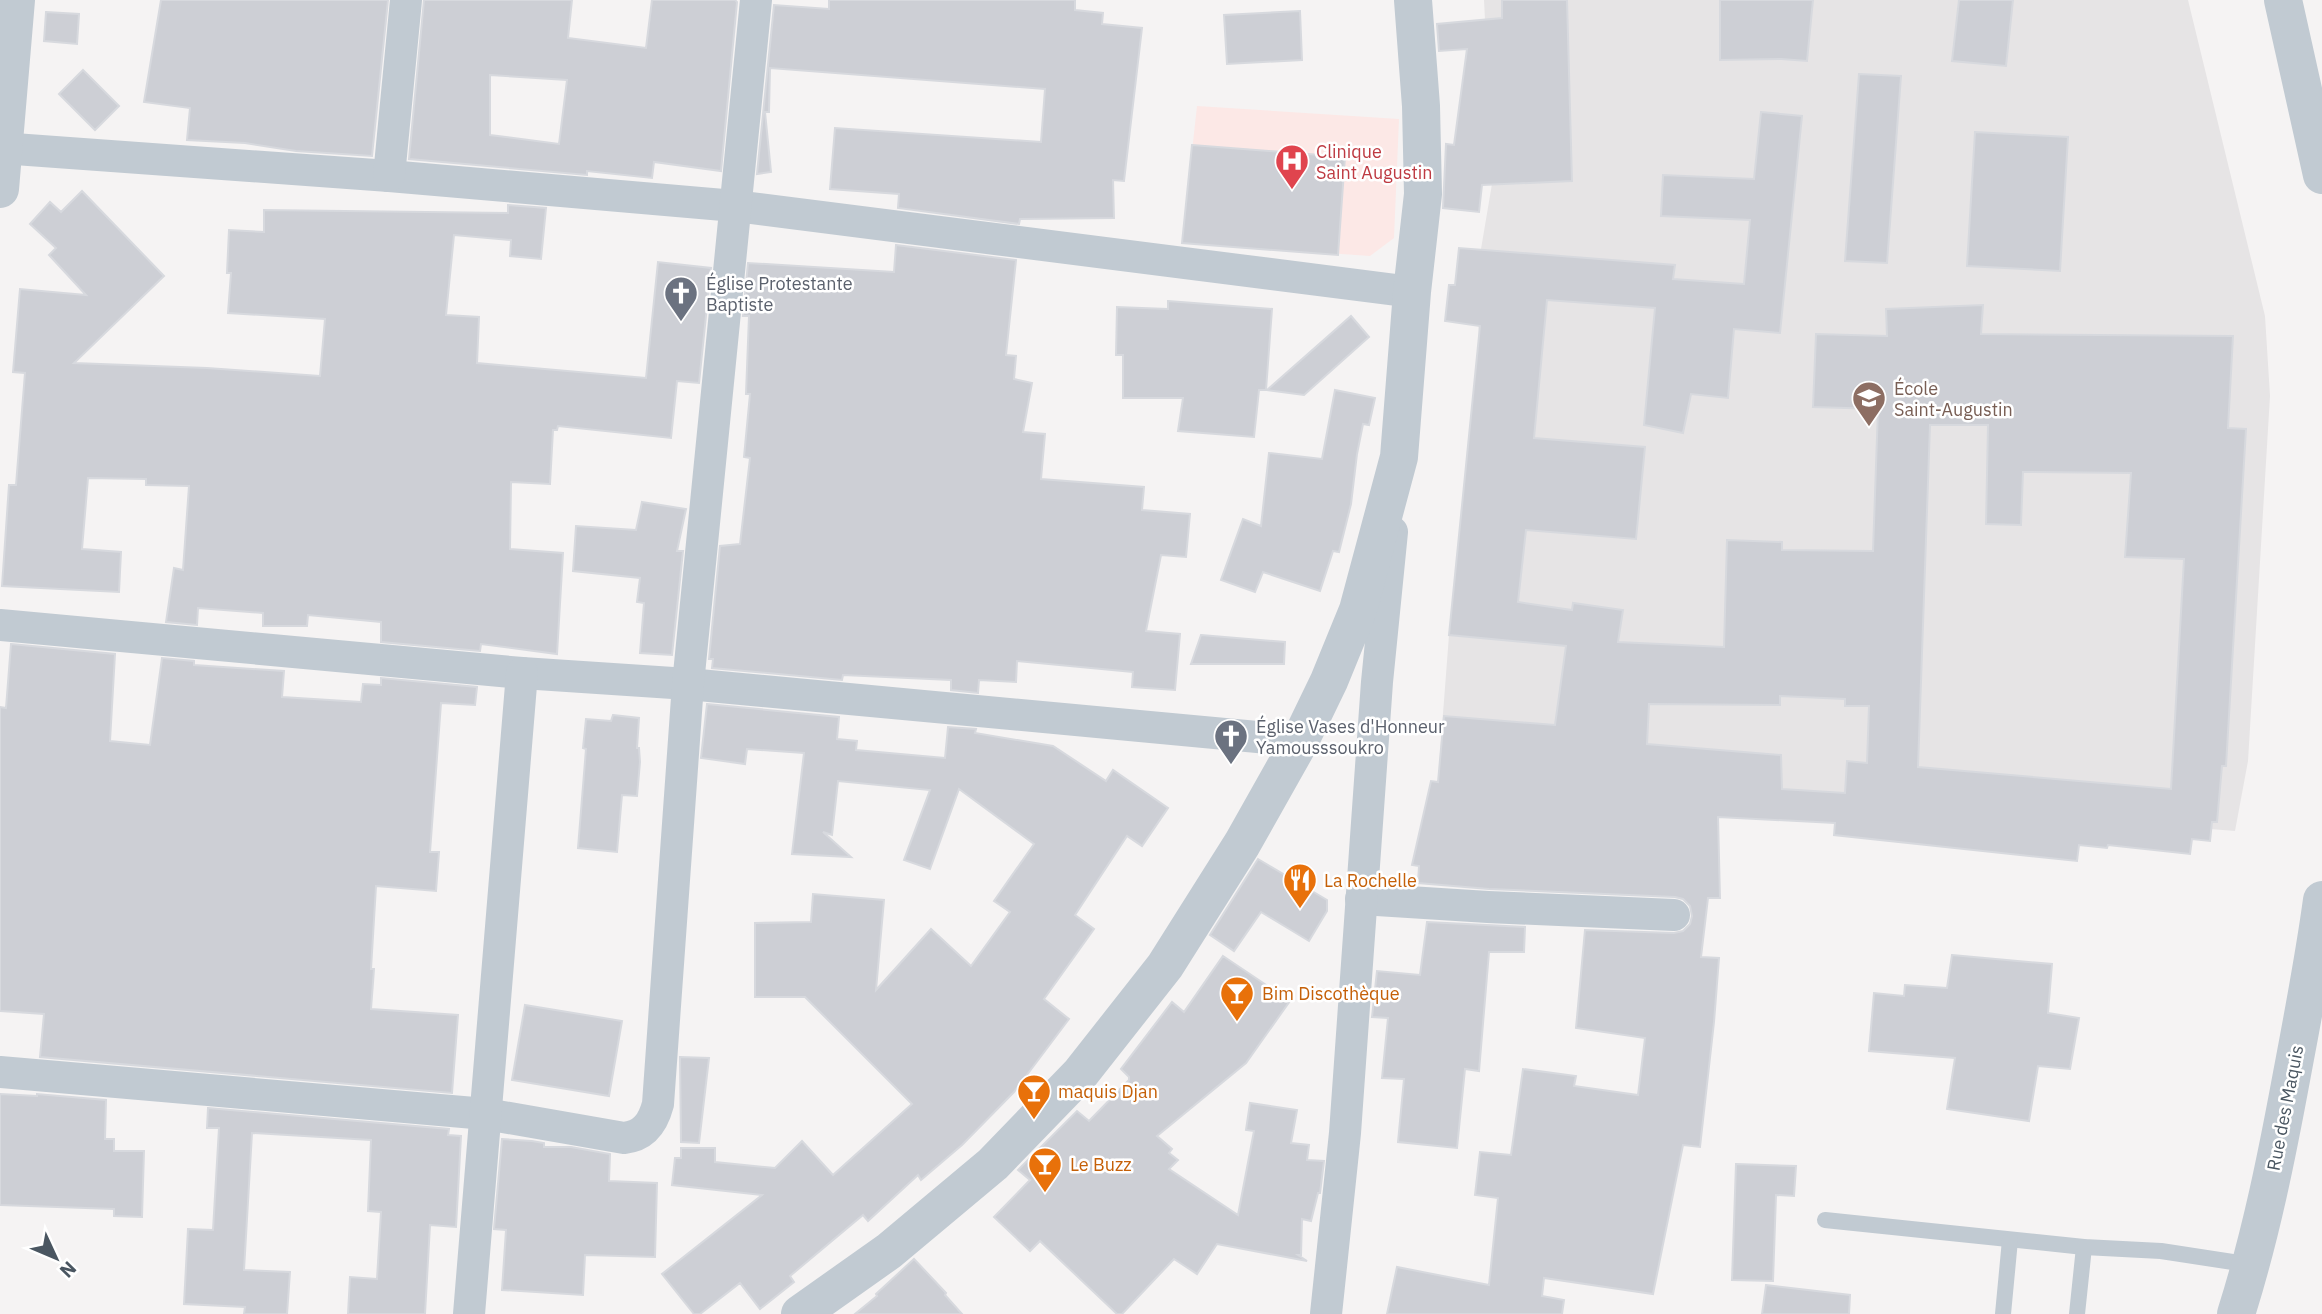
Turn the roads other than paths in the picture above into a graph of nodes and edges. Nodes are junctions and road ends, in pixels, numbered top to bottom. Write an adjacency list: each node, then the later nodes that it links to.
1 (16, 0): 6 (street)
2 (406, 0): 8 (street)
3 (756, 0): 10 (street)
4 (1413, 0): 11 (street)
5 (2283, 0): 7 (street)
6 (2, 148): 8 (street); 9 (street)
7 (2322, 175)
8 (389, 176): 10 (street)
9 (0, 188)
10 (735, 206): 11 (street); 15 (street)
11 (1412, 292): 12 (street)
12 (1399, 457): 16 (street); 17 (street)
13 (0, 625): 14 (street)
14 (522, 673): 15 (street); 21 (street)
15 (688, 684): 16 (street); 21 (street)
16 (1300, 741): 27 (street)
17 (1361, 899): 19 (street); 28 (street)
18 (2322, 900): 25 (street, Rue des Maquis)
19 (1674, 915)
20 (0, 1072): 21 (street)
21 (486, 1114): 26 (street)
22 (1825, 1220): 23 (lane)
23 (2010, 1240): 24 (lane); 29 (lane)
24 (2084, 1247): 25 (lane); 30 (lane)
25 (2252, 1265): 31 (street, Rue des Maquis)
26 (470, 1314)
27 (800, 1314)
28 (1326, 1314)
29 (2003, 1314)
30 (2077, 1314)
31 (2236, 1314)

